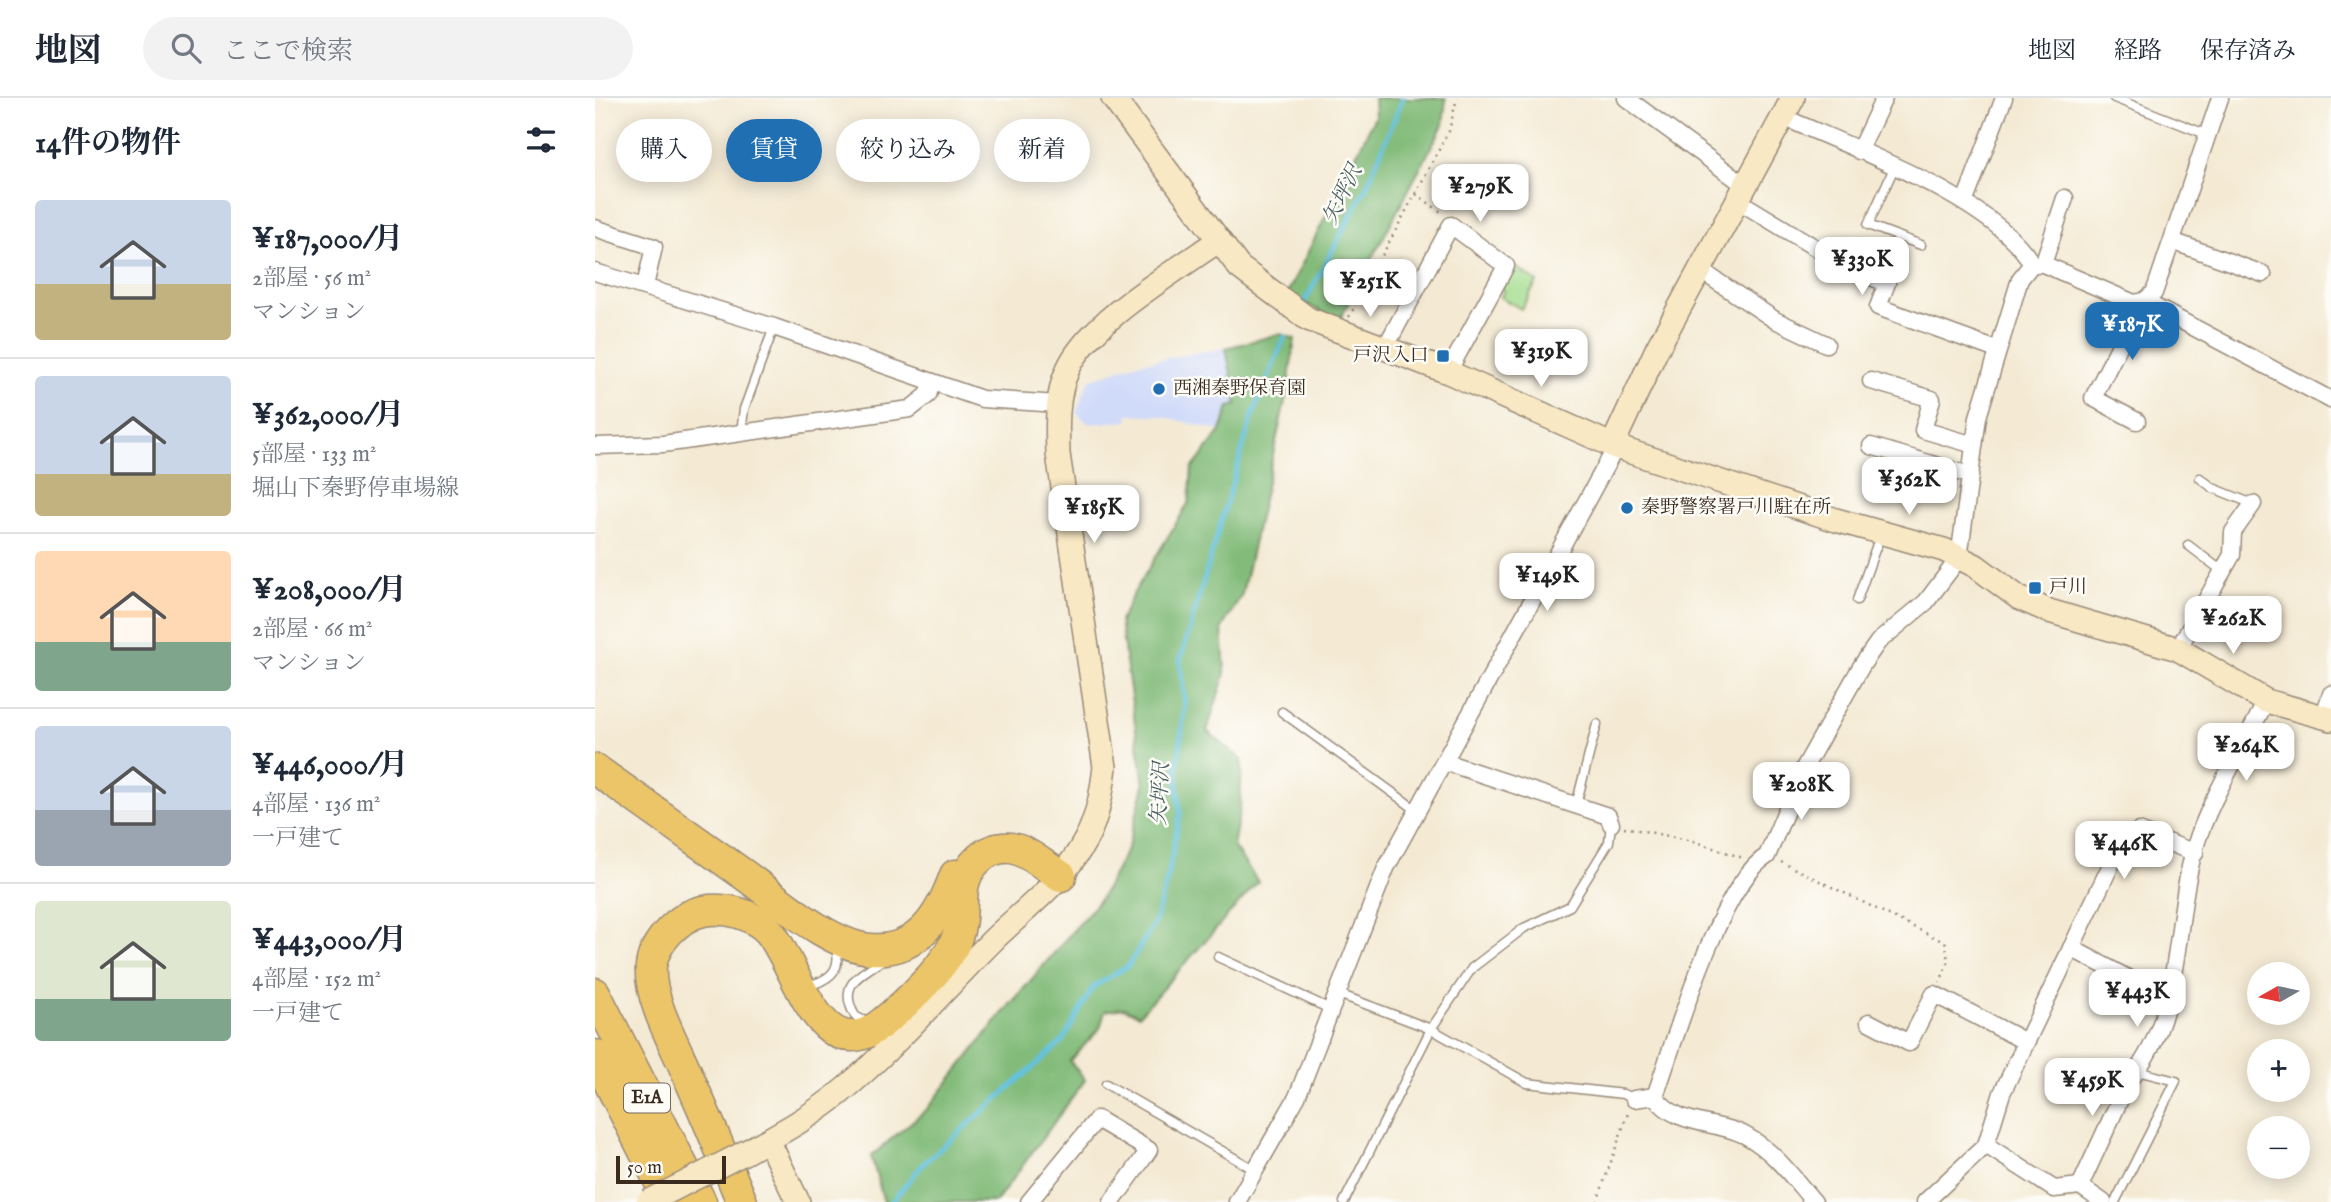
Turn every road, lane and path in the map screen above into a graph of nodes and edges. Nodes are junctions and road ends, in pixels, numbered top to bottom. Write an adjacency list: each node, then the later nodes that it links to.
1 (1113, 98): 18 (street)
2 (1457, 98): 13 (path)
3 (1626, 98): 12 (street)
4 (1884, 98): 10 (street)
5 (2004, 98): 15 (street)
6 (2114, 98): 9 (lane)
7 (2220, 98): 9 (street)
8 (1788, 108): 10 (street); 12 (street)
9 (2208, 135): 19 (street)
10 (1859, 151): 11 (street)
11 (1894, 168): 15 (street); 20 (lane)
12 (1741, 193): 22 (street); 31 (street)
13 (1416, 194): 16 (path); 28 (path)
14 (2065, 198): 21 (street)
15 (1965, 201): 21 (street)
16 (1451, 225): 30 (street); 32 (street)
17 (595, 228): 25 (street)
18 (1219, 240): 28 (street); 36 (street)
19 (2172, 241): 24 (street); 26 (street)
20 (1921, 244)
21 (2038, 264): 26 (street); 31 (street)
22 (1700, 270): 29 (street); 42 (street)
23 (595, 272): 25 (street)
24 (2263, 274)
25 (645, 286): 27 (street)
26 (2139, 302): 35 (street); 37 (street)
27 (774, 327): 34 (street); 38 (lane)
28 (1341, 332): 30 (street)
29 (1826, 344)
30 (1385, 348): 32 (street)
31 (1997, 351): 39 (street)
32 (1448, 372): 42 (street)
33 (1871, 381): 39 (street)
34 (932, 383): 36 (street); 38 (street)
35 (2331, 401)
36 (1059, 404): 64 (street)
37 (2137, 421)
38 (741, 433): 40 (street)
39 (1974, 445): 43 (street)
40 (595, 446)
41 (1871, 446): 43 (street)
42 (1616, 447): 46 (street); 57 (street)
43 (1969, 475): 48 (street)
44 (2200, 478): 45 (lane)
45 (2253, 504): 49 (street)
46 (1881, 532): 48 (street); 50 (lane)
47 (2188, 545): 49 (lane)
48 (1959, 558): 51 (street); 63 (street)
49 (2223, 571): 51 (street)
50 (1857, 600)
51 (2178, 649): 53 (street)
52 (2331, 694): 55 (street)
53 (2266, 701): 55 (street); 62 (street)
54 (1282, 712): 60 (lane)
55 (2327, 718)
56 (1597, 724): 59 (lane)
57 (1445, 762): 59 (street); 60 (street)
58 (595, 769): 65 (highway)
59 (1576, 805): 61 (street)
60 (1415, 809): 71 (street)
61 (1611, 824): 63 (path); 77 (lane)
62 (2195, 853): 67 (street); 73 (street)
63 (1761, 859): 72 (path); 82 (street)
64 (1062, 876): 66 (highway); 75 (highway); 84 (street)
65 (829, 934): 66 (highway); 69 (lane)
66 (907, 943): 75 (lane)
67 (2071, 948): 73 (street); 78 (street)
68 (1218, 957): 74 (lane)
69 (792, 973): 75 (highway); 91 (highway)
70 (595, 993): 90 (highway, E1A)
71 (1336, 993): 74 (street); 77 (lane)
72 (1934, 994): 76 (street); 78 (street)
73 (2167, 999): 80 (street)
74 (1330, 1009): 86 (street)
75 (888, 1018)
76 (1869, 1022)
77 (1431, 1029): 83 (lane); 96 (lane)
78 (2026, 1042): 85 (street)
79 (595, 1055): 89 (highway, E1A)
80 (2137, 1071): 87 (street); 101 (lane)
81 (1106, 1084): 86 (lane)
82 (1655, 1096): 83 (street); 98 (street)
83 (1634, 1099): 97 (path)
84 (768, 1140): 88 (street, bridge); 92 (street)
85 (1986, 1145): 87 (street); 99 (street)
86 (1255, 1170): 95 (street)
87 (2080, 1186): 100 (street)
88 (648, 1202)
89 (670, 1202)
90 (701, 1202)
91 (743, 1202)
92 (798, 1202)
93 (1029, 1202): 94 (street)
94 (1112, 1202)
95 (1237, 1202)
96 (1344, 1202)
97 (1597, 1202)
98 (1814, 1202)
99 (1926, 1202)
100 (2103, 1202)
101 (2115, 1202)

